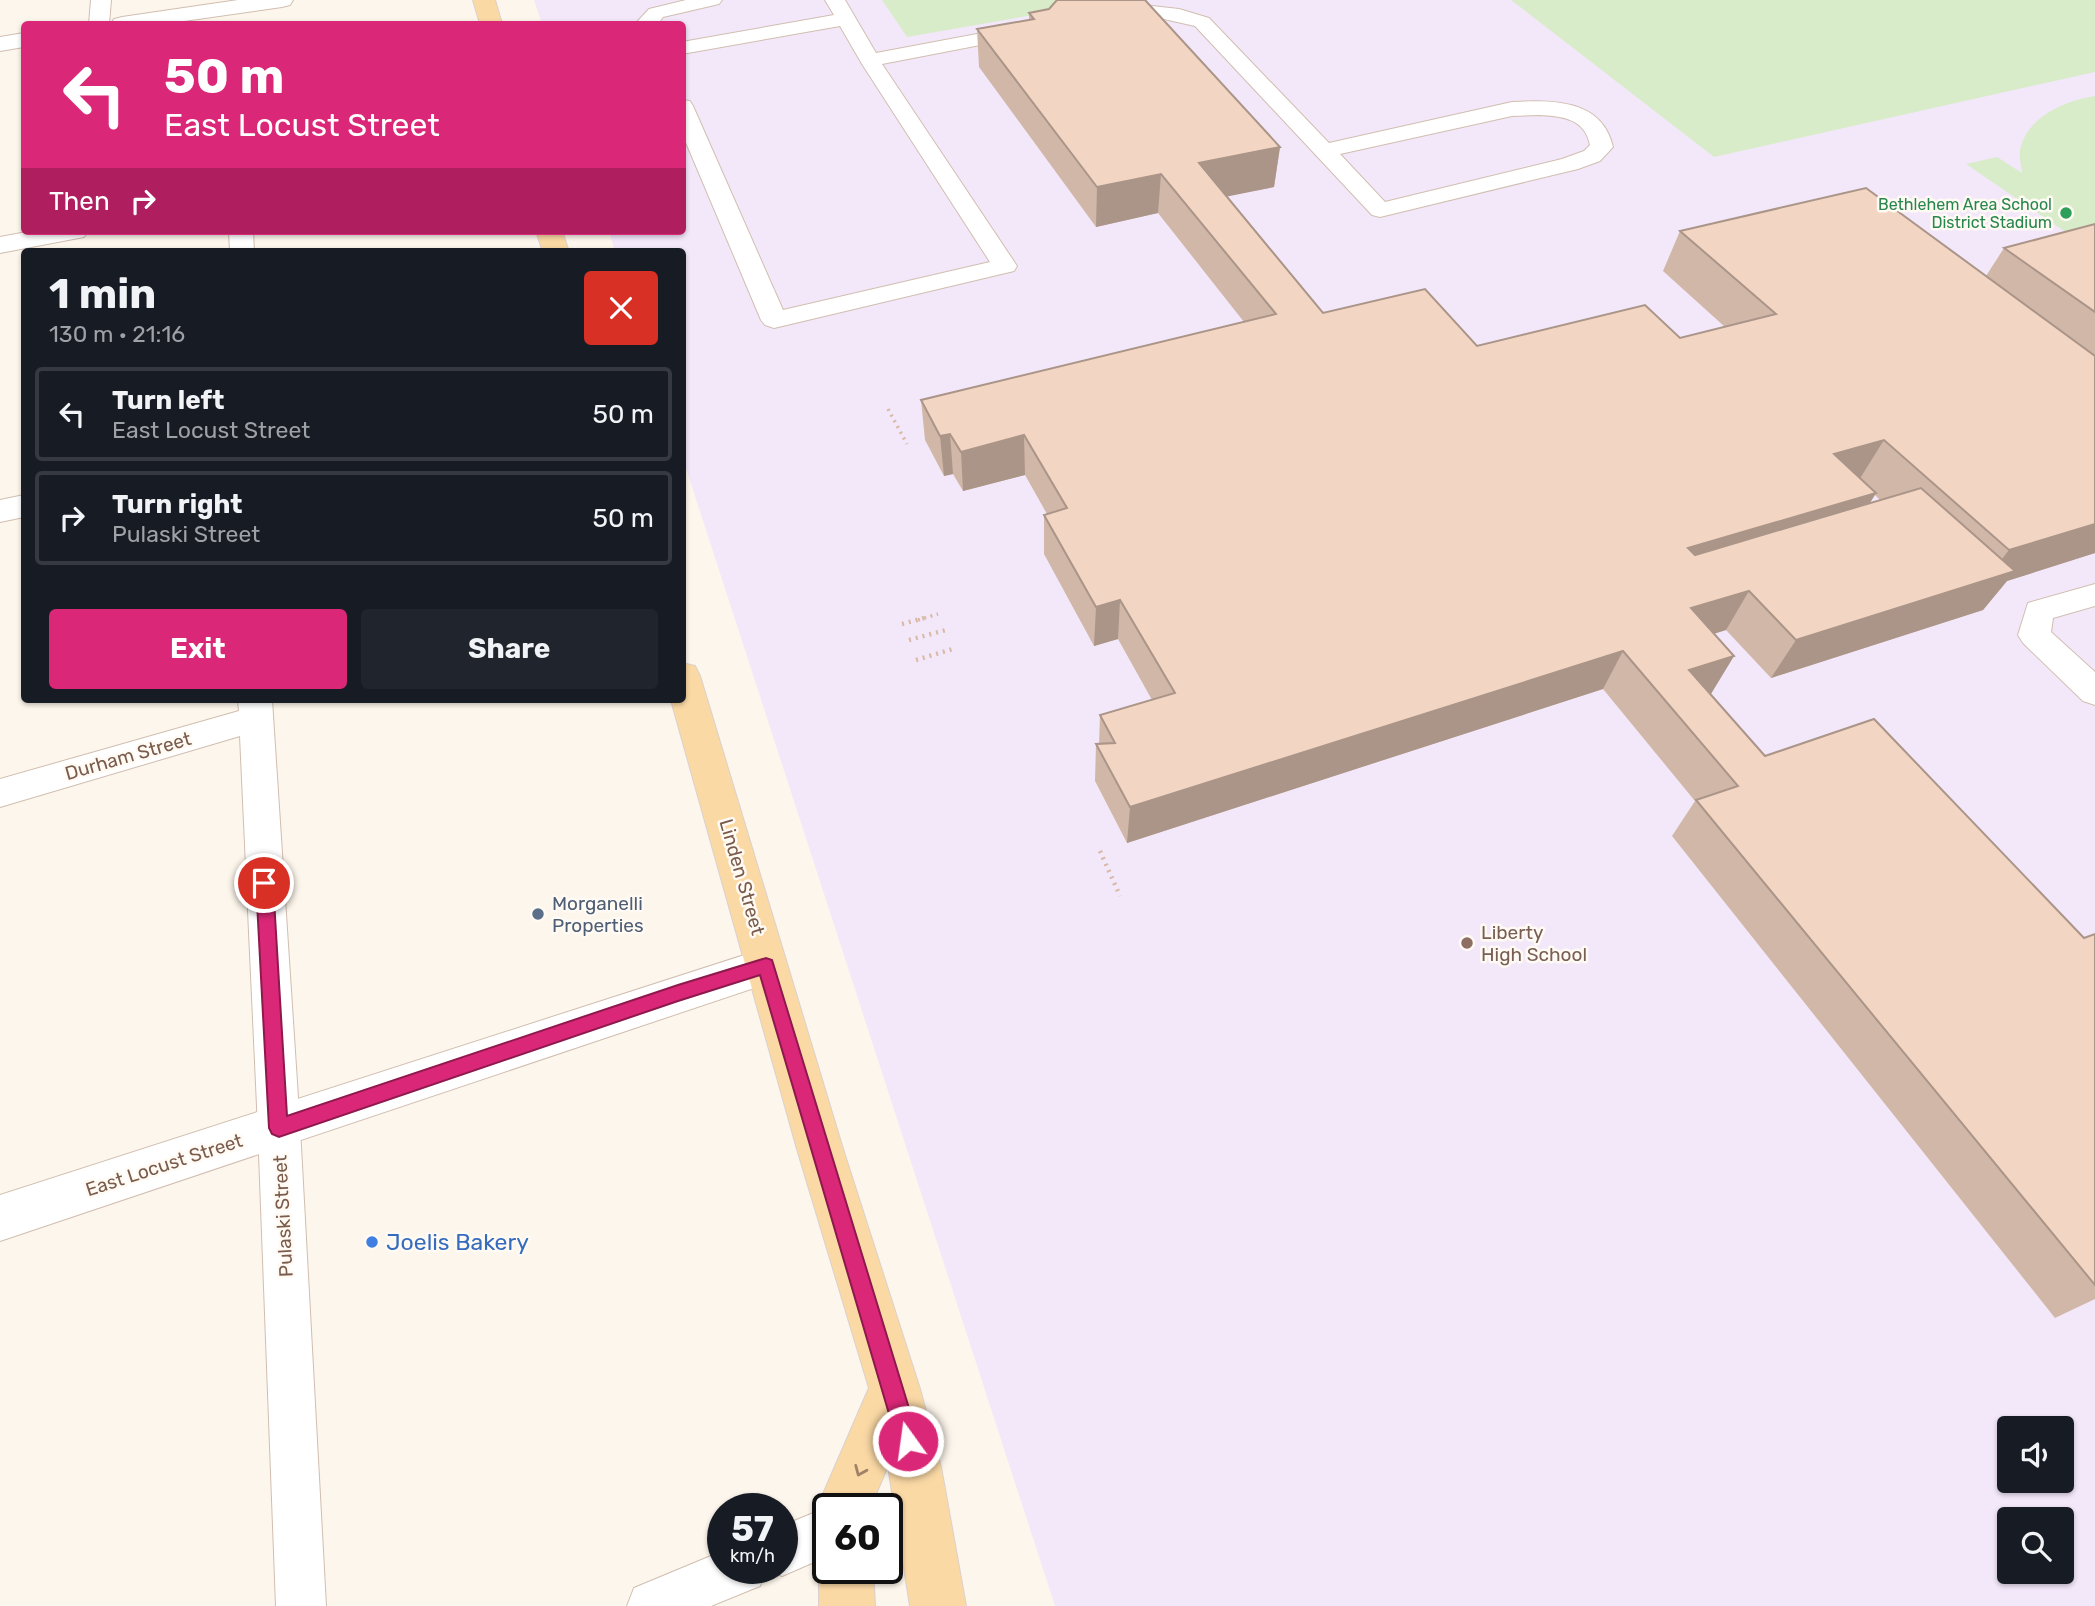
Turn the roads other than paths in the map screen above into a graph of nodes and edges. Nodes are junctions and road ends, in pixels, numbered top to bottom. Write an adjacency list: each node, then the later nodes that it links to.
1 (101, 0): 7 (lane)
2 (282, 0): 8 (street)
3 (484, 0): 9 (main road)
4 (712, 0): 10 (lane)
5 (840, 9): 14 (lane); 15 (lane)
6 (1090, 18): 17 (lane)
7 (99, 21)
8 (142, 21)
9 (490, 21)
10 (649, 21)
11 (1049, 26): 15 (lane)
12 (21, 40): 13 (street)
13 (0, 44)
14 (686, 47)
15 (870, 60): 16 (lane)
16 (686, 116)
17 (1325, 150): 17 (lane)
18 (54, 235): 19 (street)
19 (0, 245)
20 (21, 507): 21 (street)
21 (0, 511)
22 (2095, 595): 24 (lane)
23 (686, 690): 27 (main road, Linden Street)
24 (2095, 692)
25 (255, 710): 26 (lane, Durham Street); 28 (lane, Pulaski Street)
26 (0, 793)
27 (766, 966): 28 (street, East Locust Street); 30 (main road, Linden Street)
28 (279, 1128): 29 (street, East Locust Street); 34 (lane, Pulaski Street)
29 (0, 1218)
30 (895, 1389): 31 (main road, one-way to 31); 37 (main road, Linden Street)
31 (850, 1493)
32 (707, 1583): 35 (lane)
33 (846, 1584): 36 (main road)
34 (301, 1606)
35 (652, 1606)
36 (847, 1606)
37 (938, 1606)

